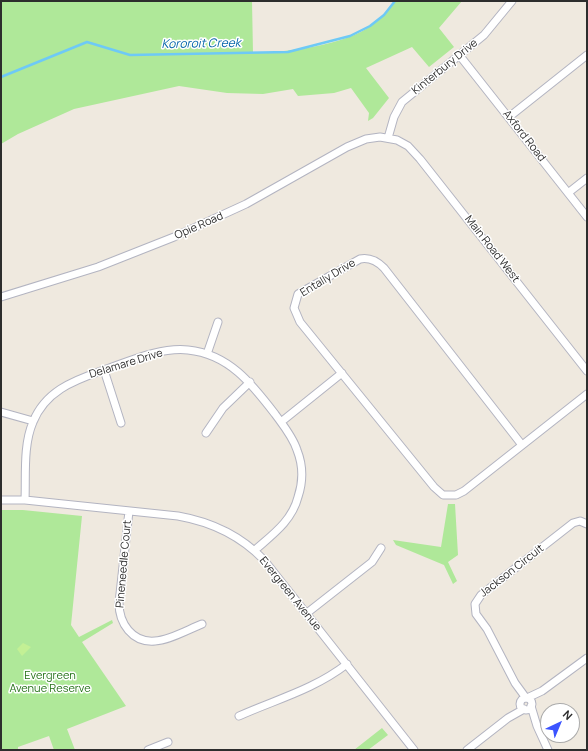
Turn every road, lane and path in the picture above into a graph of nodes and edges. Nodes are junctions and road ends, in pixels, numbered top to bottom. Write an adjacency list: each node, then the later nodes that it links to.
1 (512, 1): 3 (street, Kinterbury Drive)
2 (587, 55): 4 (street)
3 (460, 56): 4 (street, Axford Road); 5 (street, Kinterbury Drive)
4 (509, 118): 7 (street, Axford Road)
5 (388, 138): 9 (street, Opie Road); 13 (street, Main Road West)
6 (587, 178): 7 (street)
7 (568, 193): 8 (street, Axford Road)
8 (587, 217)
9 (1, 297)
10 (218, 322): 11 (street)
11 (207, 354): 12 (street, Delamare Drive); 15 (street, Delamare Drive)
12 (104, 370): 18 (street, Delamare Drive); 20 (street)
13 (587, 371)
14 (342, 373): 19 (street); 22 (street, Entally Drive); 22 (street, Entally Drive)
15 (250, 382): 19 (street, Delamare Drive); 21 (street)
16 (587, 394): 22 (street, Entally Drive)
17 (1, 412): 18 (street)
18 (33, 421): 24 (street, Delamare Drive)
19 (281, 422): 28 (street, Delamare Drive)
20 (122, 423)
21 (206, 432)
22 (522, 445)
23 (1, 500): 24 (street, Evergreen Avenue)
24 (25, 500): 25 (street, Evergreen Avenue)
25 (129, 511): 28 (street, Evergreen Avenue); 30 (street, Pineneedle Court)
26 (587, 524): 33 (street, Jackson Circuit)
27 (381, 548): 29 (street)
28 (255, 550): 29 (street, Evergreen Avenue)
29 (307, 613): 32 (street, Evergreen Avenue)
30 (202, 624)
31 (587, 658): 33 (street)
32 (347, 664): 34 (street); 37 (street, Evergreen Avenue)
33 (526, 704): 38 (street); 39 (street, Jackson Circuit)
34 (239, 716)
35 (168, 742): 36 (street)
36 (148, 750)
37 (414, 750)
38 (467, 750)
39 (548, 750)

